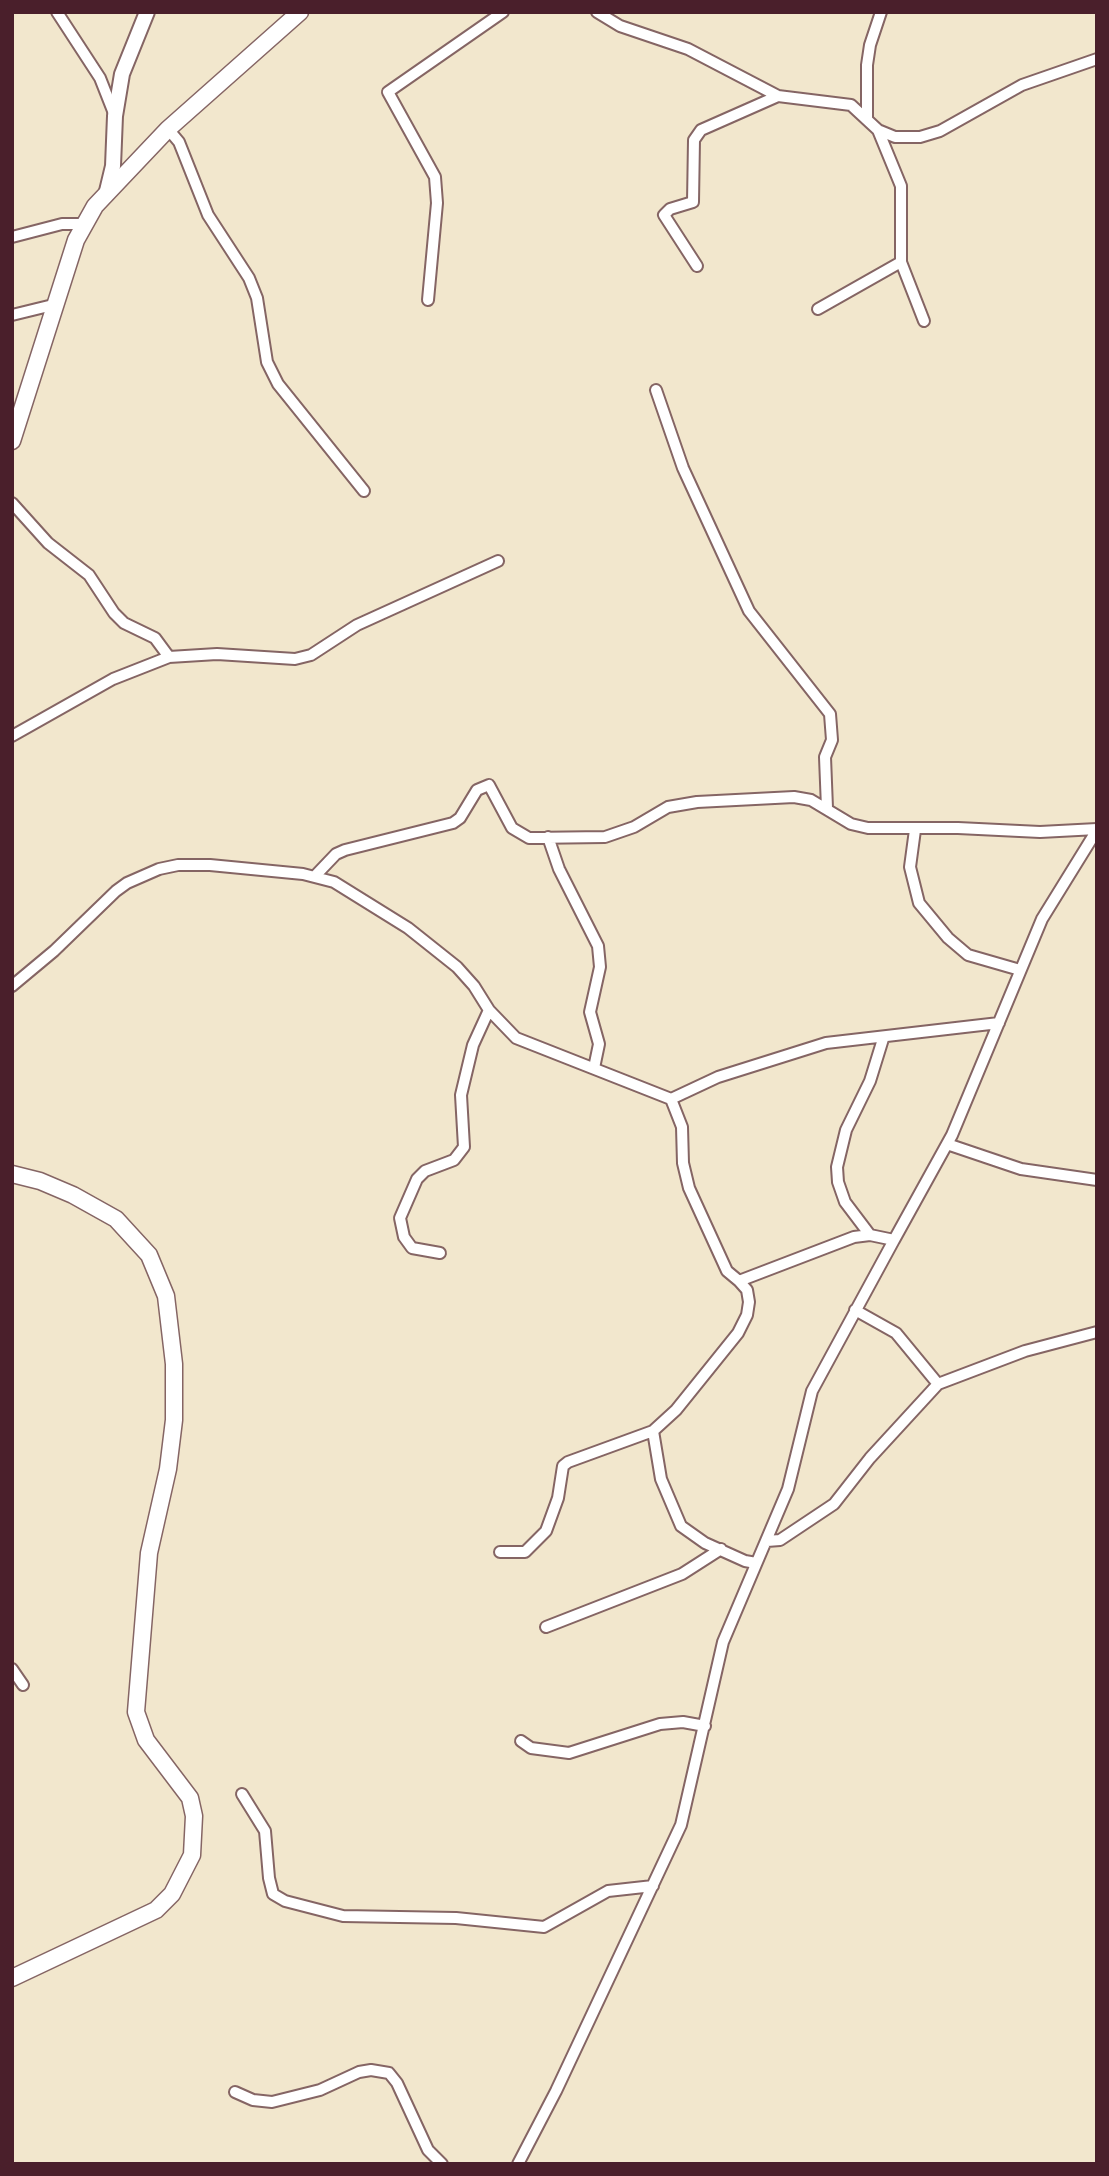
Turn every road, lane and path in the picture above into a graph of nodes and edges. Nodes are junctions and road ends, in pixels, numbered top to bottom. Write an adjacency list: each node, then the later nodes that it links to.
1 (57, 12): 10 (street)
2 (147, 12): 10 (street)
3 (300, 12): 12 (main road)
4 (503, 12): 19 (street)
5 (597, 12): 7 (street)
6 (881, 12): 11 (street)
7 (612, 16): 9 (street)
8 (1097, 59): 13 (street)
9 (778, 96): 11 (street); 18 (street)
10 (115, 116): 14 (street)
11 (867, 117): 13 (street)
12 (169, 129): 14 (main road); 26 (street)
13 (878, 130): 17 (street)
14 (107, 191): 15 (main road)
15 (84, 224): 16 (street); 20 (main road)
16 (12, 237)
17 (901, 262): 21 (street); 23 (street)
18 (697, 266)
19 (428, 300)
20 (57, 304): 22 (street); 25 (main road)
21 (818, 309)
22 (12, 315)
23 (924, 321)
24 (656, 390): 31 (street)
25 (12, 441)
26 (364, 491)
27 (12, 503): 29 (street)
28 (498, 561): 29 (street)
29 (169, 657): 30 (street)
30 (12, 736)
31 (827, 808): 32 (street); 34 (street)
32 (915, 830): 33 (street); 36 (street)
33 (1097, 830): 36 (street)
34 (548, 837): 35 (street); 41 (street)
35 (315, 876): 37 (street); 38 (street)
36 (1020, 970): 39 (street)
37 (12, 986)
38 (489, 1010): 41 (street); 48 (street)
39 (999, 1023): 40 (street); 43 (street)
40 (883, 1039): 42 (street); 46 (street)
41 (594, 1068): 42 (street)
42 (671, 1098): 49 (street)
43 (947, 1144): 45 (street); 47 (street)
44 (12, 1174): 65 (main road)
45 (1097, 1180)
46 (870, 1235): 47 (street); 49 (street)
47 (894, 1240): 50 (street)
48 (440, 1254)
49 (740, 1281): 53 (street)
50 (855, 1310): 52 (street); 54 (street)
51 (1097, 1332): 52 (street)
52 (938, 1384): 54 (street)
53 (653, 1431): 55 (street); 56 (street)
54 (767, 1541): 57 (street)
55 (721, 1549): 57 (street); 58 (street)
56 (500, 1552)
57 (756, 1563): 61 (street)
58 (546, 1628)
59 (12, 1669): 60 (street)
60 (23, 1685)
61 (705, 1726): 62 (street); 64 (street)
62 (521, 1741)
63 (242, 1794): 64 (street)
64 (653, 1886): 68 (street)
65 (12, 1978)
66 (236, 2092): 67 (street)
67 (442, 2164)
68 (518, 2164)

